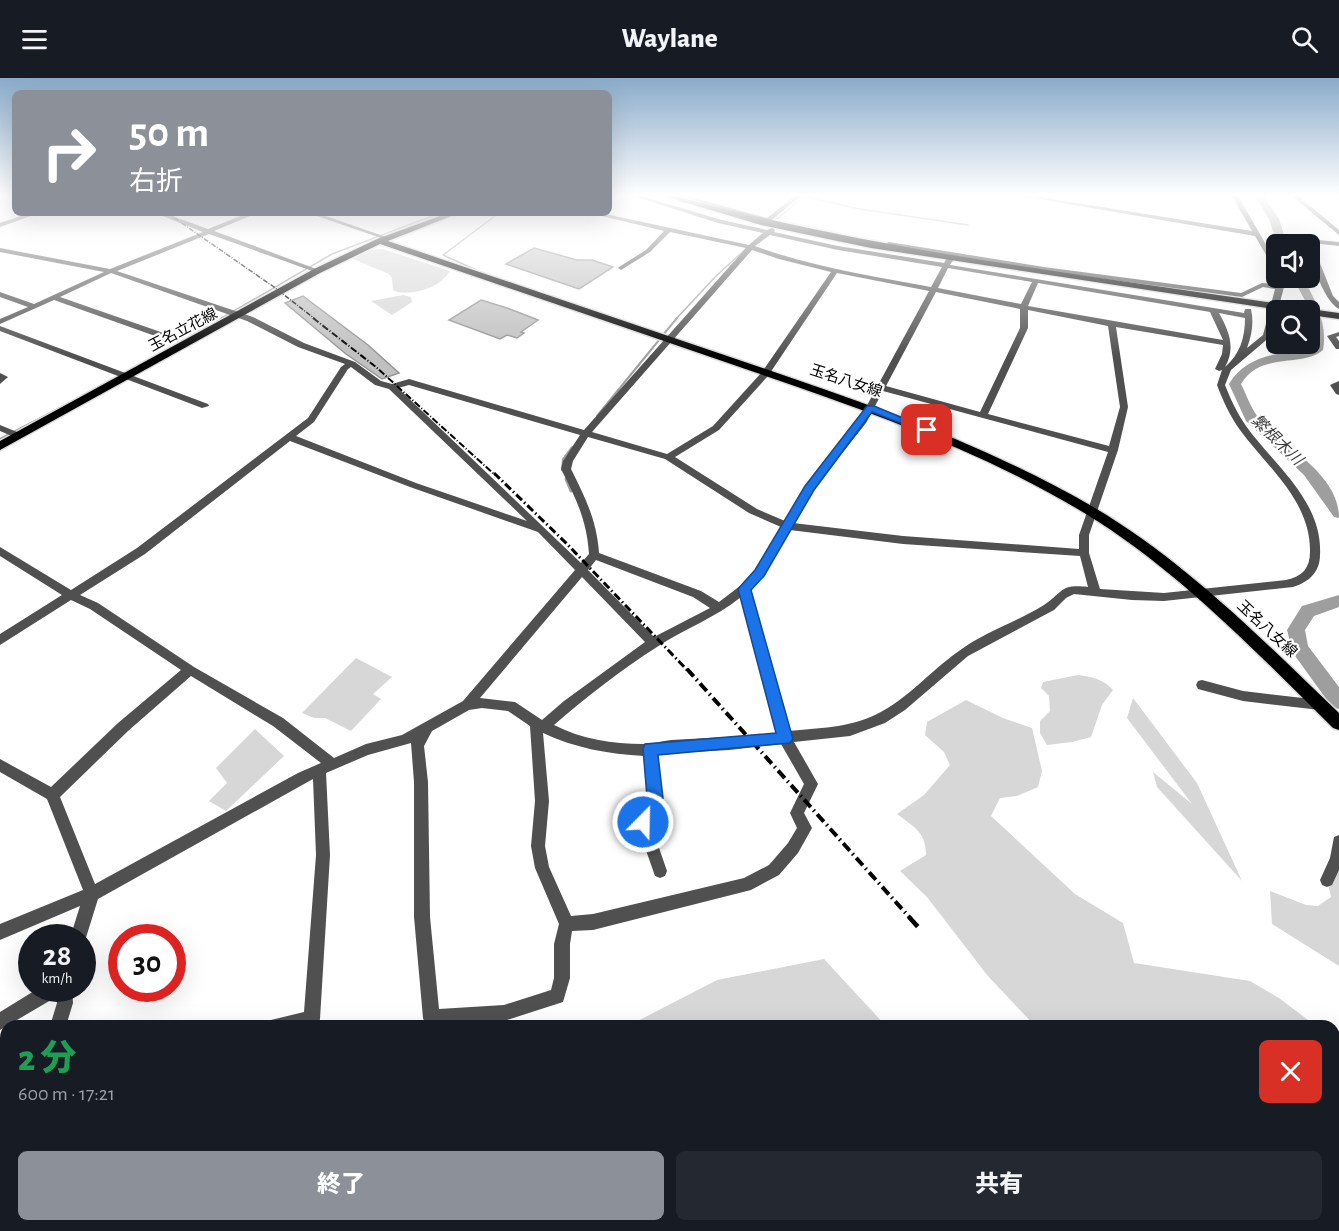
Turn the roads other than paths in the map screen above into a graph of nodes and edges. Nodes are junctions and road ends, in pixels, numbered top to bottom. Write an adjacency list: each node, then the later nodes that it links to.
1 (0, 250): 10 (street)
2 (164, 250): 14 (street)
3 (258, 250): 15 (street)
4 (358, 250): 15 (main road, 玉名立花線)
5 (414, 250): 40 (main road, 玉名八女線)
6 (649, 250): 13 (street)
7 (749, 250): 40 (street)
8 (759, 250): 16 (street)
9 (892, 250): 12 (highway)
10 (15, 253): 11 (street); 14 (street)
11 (0, 259)
12 (949, 261): 18 (street); 19 (street); 20 (street); 26 (highway)
13 (621, 268)
14 (111, 271): 22 (street); 28 (street)
15 (317, 271): 28 (main road, 玉名立花線)
16 (835, 271): 20 (street); 45 (street)
17 (1320, 272): 25 (street)
18 (1036, 281): 24 (street); 27 (street)
19 (1266, 284)
20 (932, 289): 24 (street); 52 (street)
21 (0, 294): 23 (street)
22 (52, 297): 23 (street); 39 (street)
23 (33, 306): 33 (street)
24 (1024, 306): 35 (street); 56 (street)
25 (1339, 307)
26 (1266, 308)
27 (1213, 310): 41 (street); 43 (street)
28 (232, 314): 44 (street); 47 (main road, 玉名立花線)
29 (1320, 315): 32 (highway)
30 (1339, 316): 32 (highway)
31 (1320, 317): 32 (highway)
32 (1326, 317): 34 (highway)
33 (0, 321)
34 (1339, 321)
35 (1112, 324): 41 (street); 61 (street)
36 (0, 328): 47 (street)
37 (1339, 334): 42 (street)
38 (1266, 337): 43 (street)
39 (175, 340)
40 (670, 340): 45 (main road, 玉名八女線); 58 (street)
41 (1226, 342): 50 (street)
42 (1339, 347)
43 (1238, 360): 50 (street)
44 (352, 364): 51 (street); 59 (street)
45 (765, 374): 55 (main road, 玉名八女線); 62 (street)
46 (0, 376): 48 (street)
47 (127, 377): 54 (street); 57 (main road, 玉名立花線)
48 (0, 381)
49 (1339, 384): 53 (street)
50 (1221, 385): 72 (street)
51 (392, 387): 58 (street); 65 (street)
52 (882, 388): 55 (street); 56 (street)
53 (1339, 392)
54 (205, 406)
55 (870, 408): 63 (main road, 玉名八女線); 64 (street)
56 (983, 415): 61 (street)
57 (10, 432): 60 (main road, 玉名立花線)
58 (586, 433): 62 (street); 68 (street)
59 (289, 437): 65 (street); 73 (street)
60 (0, 446)
61 (1113, 450): 63 (street)
62 (668, 457): 64 (street)
63 (1092, 512): 67 (street); 72 (main road, 玉名八女線)
64 (787, 526): 67 (street); 70 (street)
65 (541, 529): 69 (street)
66 (0, 551): 73 (street)
67 (1084, 553): 71 (street)
68 (594, 555): 69 (street); 74 (street)
69 (582, 570): 76 (street); 79 (street)
70 (744, 589): 74 (street); 84 (street)
71 (1095, 592): 72 (street); 84 (street)
72 (1203, 594): 80 (main road, 玉名八女線)
73 (72, 596): 75 (street); 77 (street)
74 (718, 609): 76 (street)
75 (0, 640)
76 (653, 644): 82 (street)
77 (190, 670): 87 (street); 88 (street)
78 (1202, 686): 80 (street)
79 (467, 705): 82 (street); 83 (street)
80 (1320, 705): 81 (main road, 玉名八女線)
81 (1339, 723)
82 (540, 725): 85 (street); 94 (street)
83 (426, 729): 87 (street); 94 (street)
84 (785, 739): 85 (street); 94 (street)
85 (650, 749): 90 (street)
86 (0, 765): 88 (street)
87 (325, 767): 92 (street); 100 (street)
88 (52, 795): 92 (street)
89 (1339, 842): 91 (street)
90 (660, 871)
91 (1327, 880)
92 (92, 894): 93 (street); 95 (street)
93 (82, 924)
94 (567, 924)
95 (0, 932)
96 (32, 1002): 98 (street)
97 (64, 1002): 99 (street)
98 (3, 1020)
99 (60, 1020)
100 (307, 1020)

